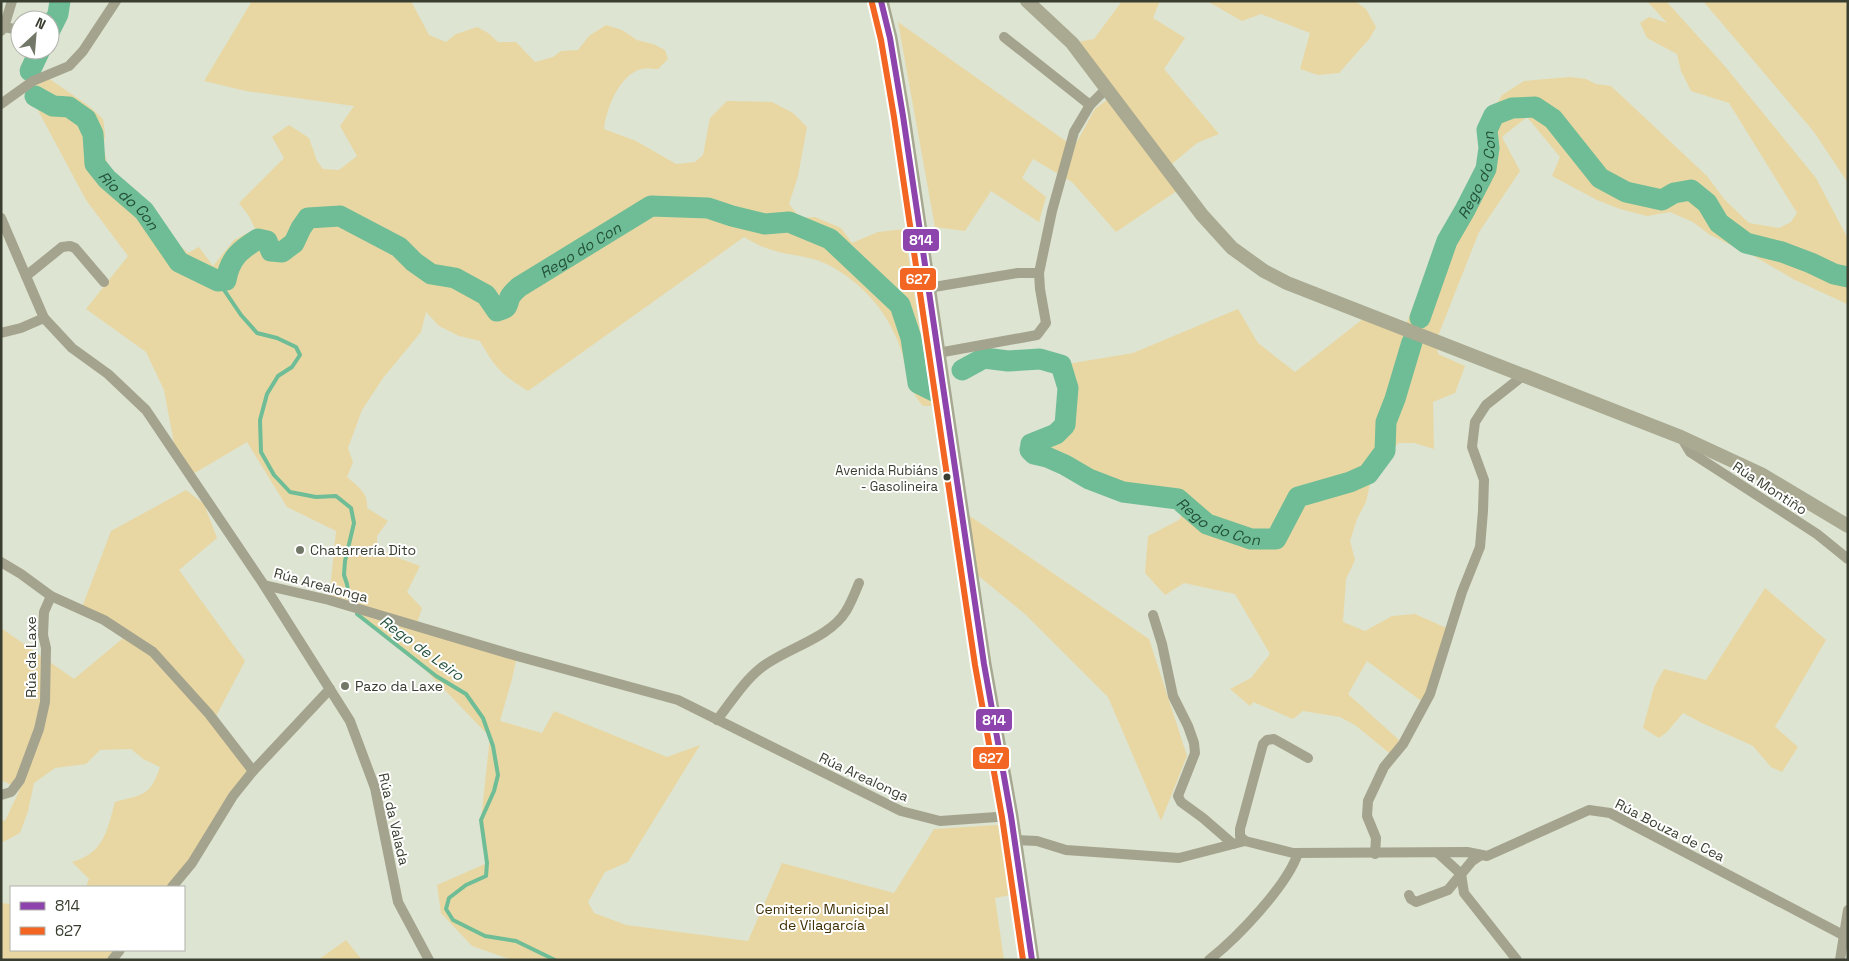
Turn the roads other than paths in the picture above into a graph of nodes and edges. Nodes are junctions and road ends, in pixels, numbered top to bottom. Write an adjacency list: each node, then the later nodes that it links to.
1 (12, 1): 5 (street)
2 (116, 1): 8 (street)
3 (882, 1): 14 (main road)
4 (1027, 1): 7 (main road)
5 (3, 29)
6 (1004, 38): 9 (street)
7 (1107, 88): 9 (street); 18 (main road)
8 (1, 104)
9 (1090, 105): 11 (street)
10 (1, 218): 12 (street, Rúa Arealonga)
11 (1039, 273): 14 (street); 17 (street)
12 (26, 276): 13 (street); 15 (street, Rúa Arealonga)
13 (104, 282)
14 (928, 288): 17 (main road)
15 (44, 318): 16 (street); 24 (street, Rúa Arealonga)
16 (1, 333)
17 (938, 353): 32 (main road)
18 (1524, 376): 19 (main road); 38 (street)
19 (1681, 437): 20 (main road); 21 (street, Rúa Montiño)
20 (1848, 526)
21 (1848, 559)
22 (1, 562): 25 (street)
23 (859, 583): 28 (street)
24 (264, 585): 27 (street, Rúa da Valada); 28 (street, Rúa Arealonga)
25 (51, 596): 30 (street); 31 (street, Rúa da Laxe)
26 (1153, 615): 35 (street)
27 (330, 689): 30 (street); 45 (street, Rúa da Valada)
28 (717, 720): 32 (street, Rúa Arealonga)
29 (1308, 758): 34 (street)
30 (253, 771): 41 (street)
31 (1, 795)
32 (1011, 816): 33 (main road)
33 (1014, 840): 35 (street, Rúa Bouza de Cea); 46 (main road)
34 (1244, 841): 35 (street, Rúa Bouza de Cea); 36 (street, Rúa Bouza de Cea)
35 (1233, 844)
36 (1298, 853): 38 (street, Rúa Bouza de Cea); 47 (street)
37 (1438, 853): 38 (street, Rúa Bouza de Cea); 39 (street, Rúa Bouza de Cea); 40 (street)
38 (1375, 854)
39 (1481, 855): 40 (street, Rúa Bouza de Cea); 44 (street, Rúa Bouza de Cea)
40 (1461, 874): 42 (street, Rúa Bouza de Cea); 48 (street)
41 (173, 886)
42 (1410, 894)
43 (1848, 910): 44 (street)
44 (1843, 935): 49 (street)
45 (429, 960)
46 (1032, 960)
47 (1208, 960)
48 (1516, 960)
49 (1840, 960)

